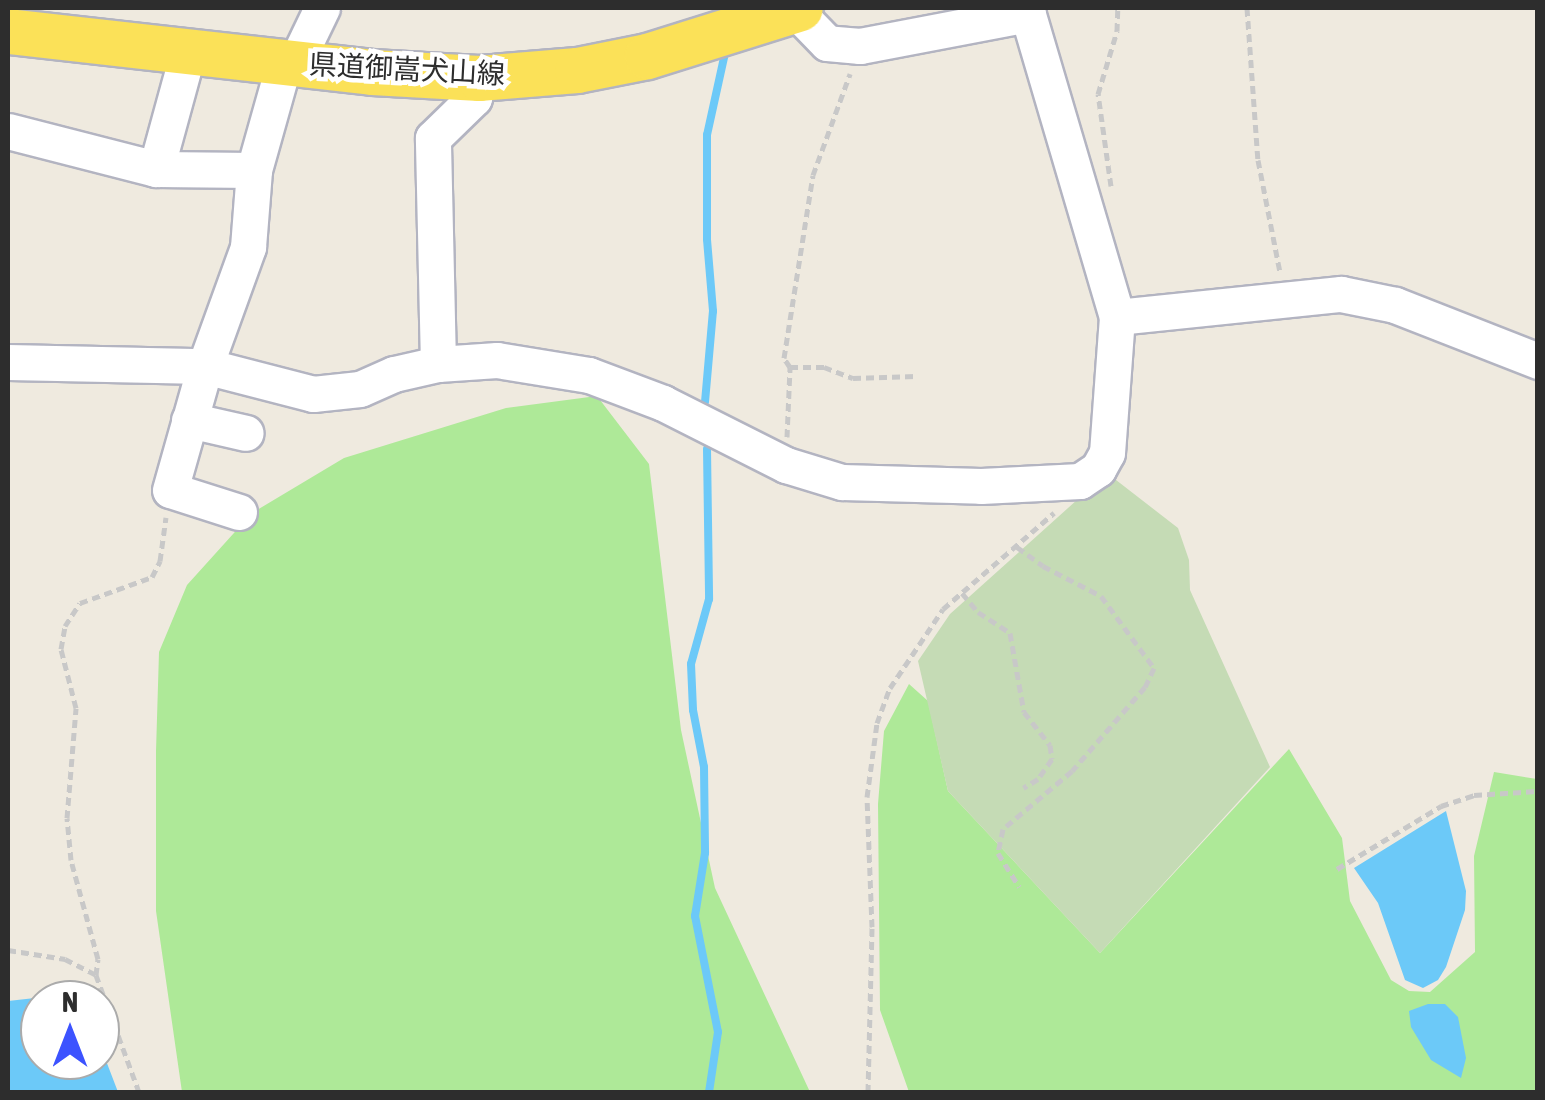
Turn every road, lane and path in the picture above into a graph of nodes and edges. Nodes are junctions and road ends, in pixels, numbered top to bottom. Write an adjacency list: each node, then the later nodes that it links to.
1 (322, 8): 9 (street)
2 (796, 8): 7 (street); 10 (main road, 県道御嵩犬山線)
3 (1118, 8): 14 (path)
4 (1247, 8): 15 (path)
5 (1033, 11): 7 (street); 16 (street)
6 (8, 30): 8 (main road, 県道御嵩犬山線)
7 (860, 46): 21 (path)
8 (188, 52): 9 (main road, 県道御嵩犬山線); 12 (street)
9 (289, 63): 10 (main road, 県道御嵩犬山線); 13 (street)
10 (479, 78): 19 (street)
11 (8, 131): 12 (street)
12 (156, 168): 13 (street)
13 (254, 170): 20 (street)
14 (1113, 196)
15 (1284, 298): 16 (street); 17 (street)
16 (1117, 317): 26 (street)
17 (1538, 361)
18 (8, 362): 20 (street)
19 (438, 364): 20 (street); 25 (street)
20 (205, 366): 23 (street)
21 (790, 367): 22 (path); 25 (path)
22 (916, 376)
23 (188, 420): 24 (street); 27 (street)
24 (246, 433)
25 (786, 464): 26 (street)
26 (1069, 481): 29 (path)
27 (170, 490): 28 (street); 38 (path)
28 (239, 512)
29 (1017, 547): 31 (path); 36 (path)
30 (1538, 578): 32 (path)
31 (962, 593): 33 (path); 40 (path)
32 (1538, 660)
33 (1022, 788)
34 (1538, 791): 35 (path)
35 (1338, 869)
36 (1018, 887)
37 (8, 950): 38 (path)
38 (96, 975): 39 (path)
39 (138, 1092)
40 (868, 1092)

